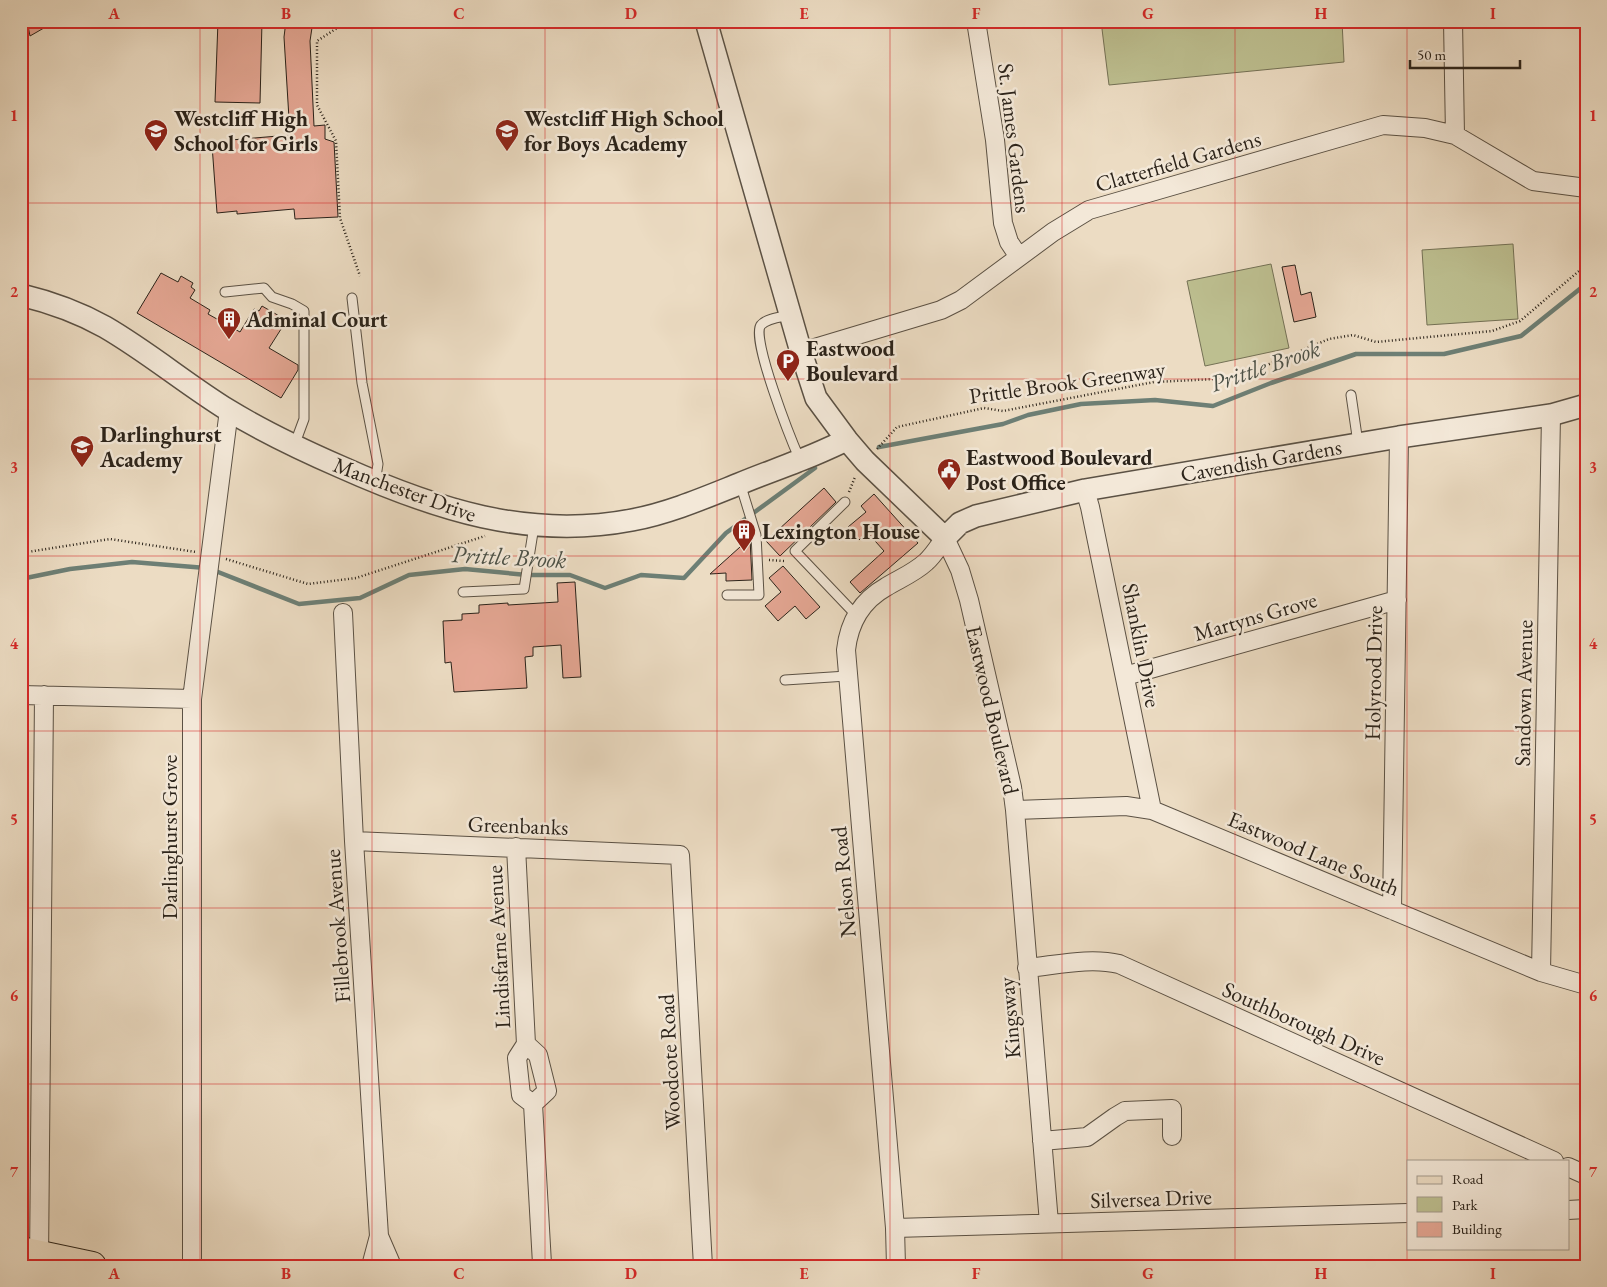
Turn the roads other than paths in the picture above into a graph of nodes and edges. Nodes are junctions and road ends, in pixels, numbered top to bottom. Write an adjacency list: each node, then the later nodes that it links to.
1 (706, 21): 12 (street, Eastwood Boulevard)
2 (976, 21): 8 (street, St. James Gardens)
3 (1453, 21): 4 (street)
4 (1454, 135): 6 (street, Clatterfield Gardens); 8 (street, Clatterfield Gardens)
5 (21, 147): 7 (lane)
6 (1586, 188)
7 (23, 252)
8 (1019, 257): 13 (street, Clatterfield Gardens)
9 (225, 292): 21 (lane)
10 (21, 295): 16 (street, Manchester Drive)
11 (352, 298): 23 (lane)
12 (790, 315): 13 (street, Eastwood Boulevard); 22 (lane)
13 (801, 352): 19 (street, Eastwood Boulevard)
14 (1351, 395): 20 (lane)
15 (1586, 406): 17 (street, Cavendish Gardens)
16 (229, 410): 21 (street, Manchester Drive); 39 (street, Darlinghurst Grove)
17 (1551, 415): 18 (street, Cavendish Gardens); 47 (street, Sandown Avenue)
18 (1399, 436): 20 (street, Cavendish Gardens); 31 (street, Holyrood Drive)
19 (847, 440): 22 (street, Manchester Drive); 28 (street, Eastwood Boulevard)
20 (1358, 443): 25 (street, Cavendish Gardens)
21 (294, 446): 23 (street, Manchester Drive)
22 (800, 461): 24 (street, Manchester Drive)
23 (375, 483): 27 (street, Manchester Drive)
24 (740, 483): 27 (street, Manchester Drive); 30 (lane)
25 (1085, 490): 28 (street, Cavendish Gardens); 35 (street, Shanklin Drive)
26 (845, 502): 33 (lane)
27 (534, 526): 29 (lane)
28 (945, 538): 33 (street, Nelson Road); 40 (street, Eastwood Boulevard)
29 (463, 592)
30 (727, 595)
31 (1397, 600): 35 (street, Martyns Grove); 45 (street, Holyrood Drive)
32 (343, 613): 42 (street, Fillebrook Avenue)
33 (856, 615): 34 (street, Nelson Road)
34 (847, 676): 36 (lane); 60 (street, Nelson Road)
35 (1125, 676): 41 (street, Shanklin Drive)
36 (785, 680)
37 (21, 695): 38 (street)
38 (44, 695): 39 (street); 62 (street)
39 (192, 699): 65 (street, Darlinghurst Grove)
40 (1015, 810): 41 (street, Eastwood Lane South); 46 (street, Kingsway)
41 (1152, 810): 45 (street, Eastwood Lane South)
42 (354, 841): 43 (street, Greenbanks); 61 (street, Fillebrook Avenue)
43 (516, 847): 44 (street, Greenbanks); 49 (street, Lindisfarne Avenue)
44 (680, 855): 68 (street, Woodcote Road)
45 (1392, 910): 47 (street, Eastwood Lane South)
46 (1027, 968): 52 (street, Kingsway); 53 (street, Southborough Drive)
47 (1541, 972): 48 (street, Eastwood Lane South)
48 (1586, 985)
49 (526, 1044): 50 (street, Lindisfarne Avenue); 50 (street, Lindisfarne Avenue)
50 (532, 1104): 63 (street, Lindisfarne Avenue)
51 (1172, 1136): 52 (street)
52 (1042, 1141): 59 (street, Kingsway)
53 (1552, 1160)
54 (1570, 1168): 55 (street)
55 (1586, 1175)
56 (1586, 1209): 57 (street)
57 (1570, 1210)
58 (1407, 1213): 59 (street, Silversea Drive)
59 (1049, 1223): 60 (street, Silversea Drive)
60 (895, 1228): 69 (street, Nelson Road)
61 (379, 1236): 66 (street, Fillebrook Avenue); 67 (street, Fillebrook Avenue)
62 (33, 1257): 64 (main road)
63 (542, 1265)
64 (92, 1266)
65 (192, 1266)
66 (371, 1266)
67 (392, 1266)
68 (703, 1266)
69 (896, 1266)

